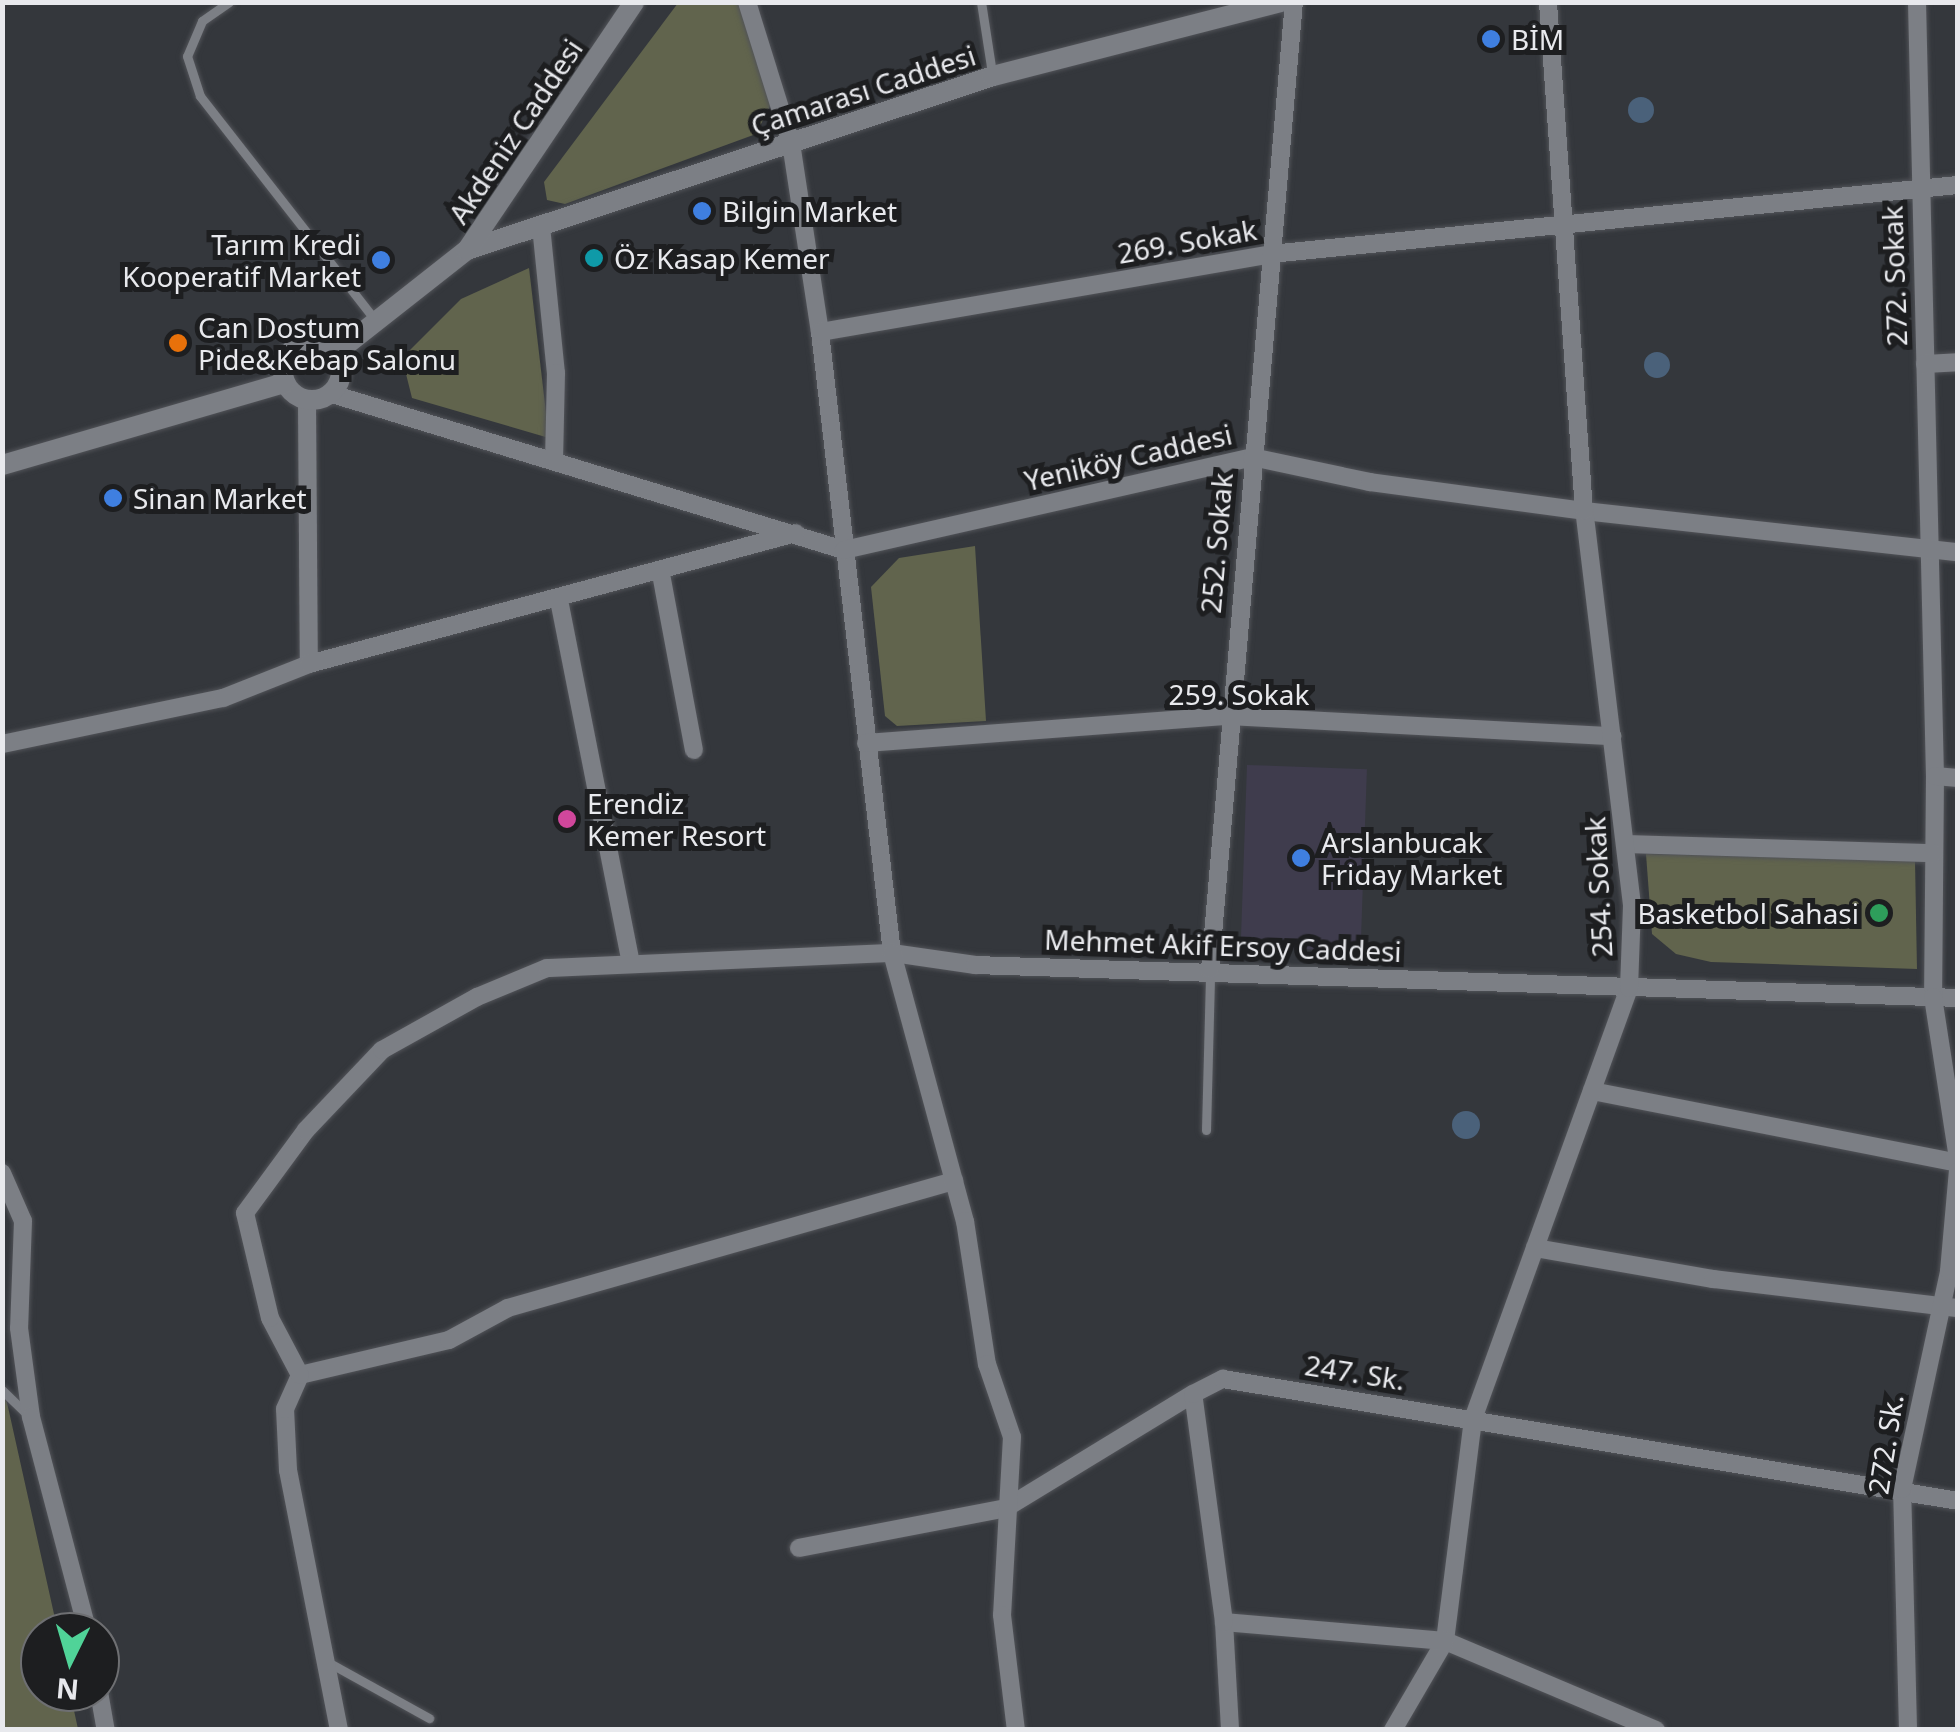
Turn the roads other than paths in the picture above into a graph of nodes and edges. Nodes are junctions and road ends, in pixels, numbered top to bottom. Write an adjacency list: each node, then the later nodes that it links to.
1 (230, 2): 17 (lane)
2 (634, 2): 15 (street, Akdeniz Caddesi)
3 (747, 2): 10 (street)
4 (981, 2): 9 (lane)
5 (1280, 2): 9 (street, Çamarası Caddesi)
6 (1294, 2): 16 (street, 252. Sokak)
7 (1548, 2): 14 (street, 254. Sokak)
8 (1918, 2): 12 (street, 272. Sokak)
9 (993, 76): 10 (street, Çamarası Caddesi)
10 (790, 143): 13 (street, Çamarası Caddesi); 18 (street)
11 (1958, 186): 12 (street, 269. Sokak)
12 (1919, 188): 14 (street, 269. Sokak); 21 (street, 272. Sokak)
13 (541, 226): 15 (street, Çamarası Caddesi); 26 (street)
14 (1566, 229): 16 (street, 269. Sokak); 28 (street, 254. Sokak)
15 (468, 250): 17 (street, Akdeniz Caddesi)
16 (1270, 254): 18 (street, 269. Sokak); 25 (street, 252. Sokak)
17 (377, 322): 19 (street, Akdeniz Caddesi)
18 (820, 332): 31 (street)
19 (336, 354): 22 (street); 23 (street)
20 (1958, 362): 21 (street)
21 (1925, 364): 30 (street, 272. Sokak)
22 (284, 384): 24 (street); 27 (street)
23 (332, 394): 24 (street); 26 (street)
24 (308, 401): 35 (street)
25 (1252, 457): 28 (street, Yeniköy Caddesi); 31 (street, Yeniköy Caddesi); 36 (street, 252. Sokak)
26 (554, 460): 29 (street)
27 (2, 465)
28 (1584, 511): 30 (street, Yeniköy Caddesi); 37 (street, 254. Sokak)
29 (797, 533): 31 (street); 33 (street)
30 (1927, 548): 32 (street, Yeniköy Caddesi); 41 (street, 272. Sokak)
31 (844, 550): 39 (street)
32 (1958, 552)
33 (661, 574): 34 (street); 40 (street)
34 (559, 600): 35 (street); 46 (street)
35 (309, 664): 38 (street)
36 (1228, 716): 37 (street, 259. Sokak); 39 (street, 259. Sokak); 47 (street, 252. Sokak)
37 (1612, 736): 43 (street, 254. Sokak)
38 (2, 744)
39 (866, 744): 45 (street)
40 (694, 750)
41 (1935, 776): 42 (street); 44 (street, 272. Sokak)
42 (1958, 778)
43 (1626, 844): 44 (street); 48 (street, 254. Sokak)
44 (1934, 853): 49 (street, 272. Sokak)
45 (892, 953): 46 (street, Mehmet Akif Ersoy Caddesi); 47 (street, Mehmet Akif Ersoy Caddesi); 56 (street)
46 (631, 962): 59 (street, Mehmet Akif Ersoy Caddesi)
47 (1210, 969): 48 (street, Mehmet Akif Ersoy Caddesi); 52 (lane)
48 (1629, 988): 49 (street, Mehmet Akif Ersoy Caddesi); 51 (street, 254. Sokak)
49 (1933, 997): 50 (street, Mehmet Akif Ersoy Caddesi); 53 (street)
50 (1958, 998)
51 (1592, 1091): 53 (street); 57 (street, 254. Sokak)
52 (1206, 1130)
53 (1958, 1161)
54 (1958, 1170): 58 (street, 272. Sk.)
55 (2, 1174): 62 (street)
56 (954, 1181): 59 (street); 66 (street)
57 (1535, 1248): 58 (street); 63 (street, 254. Sokak)
58 (1948, 1306): 64 (street, 272. Sk.)
59 (300, 1375): 71 (street)
60 (2, 1390): 62 (lane)
61 (1193, 1394): 63 (street, 247. Sk.); 66 (street, 247. Sk.); 69 (street)
62 (30, 1417): 68 (street)
63 (1473, 1419): 64 (street, 247. Sk.); 70 (street, 254. Sokak)
64 (1902, 1489): 65 (street, 247. Sk.); 78 (street, 272. Sk.)
65 (1958, 1501)
66 (1006, 1508): 67 (street); 74 (street)
67 (799, 1548)
68 (83, 1612)
69 (1224, 1622): 70 (street); 75 (street)
70 (1446, 1640): 76 (street, 254. Sokak); 77 (street)
71 (324, 1660): 72 (lane); 73 (street)
72 (429, 1718)
73 (340, 1730)
74 (1016, 1730)
75 (1230, 1730)
76 (1393, 1730)
77 (1656, 1730)
78 (1908, 1730)

